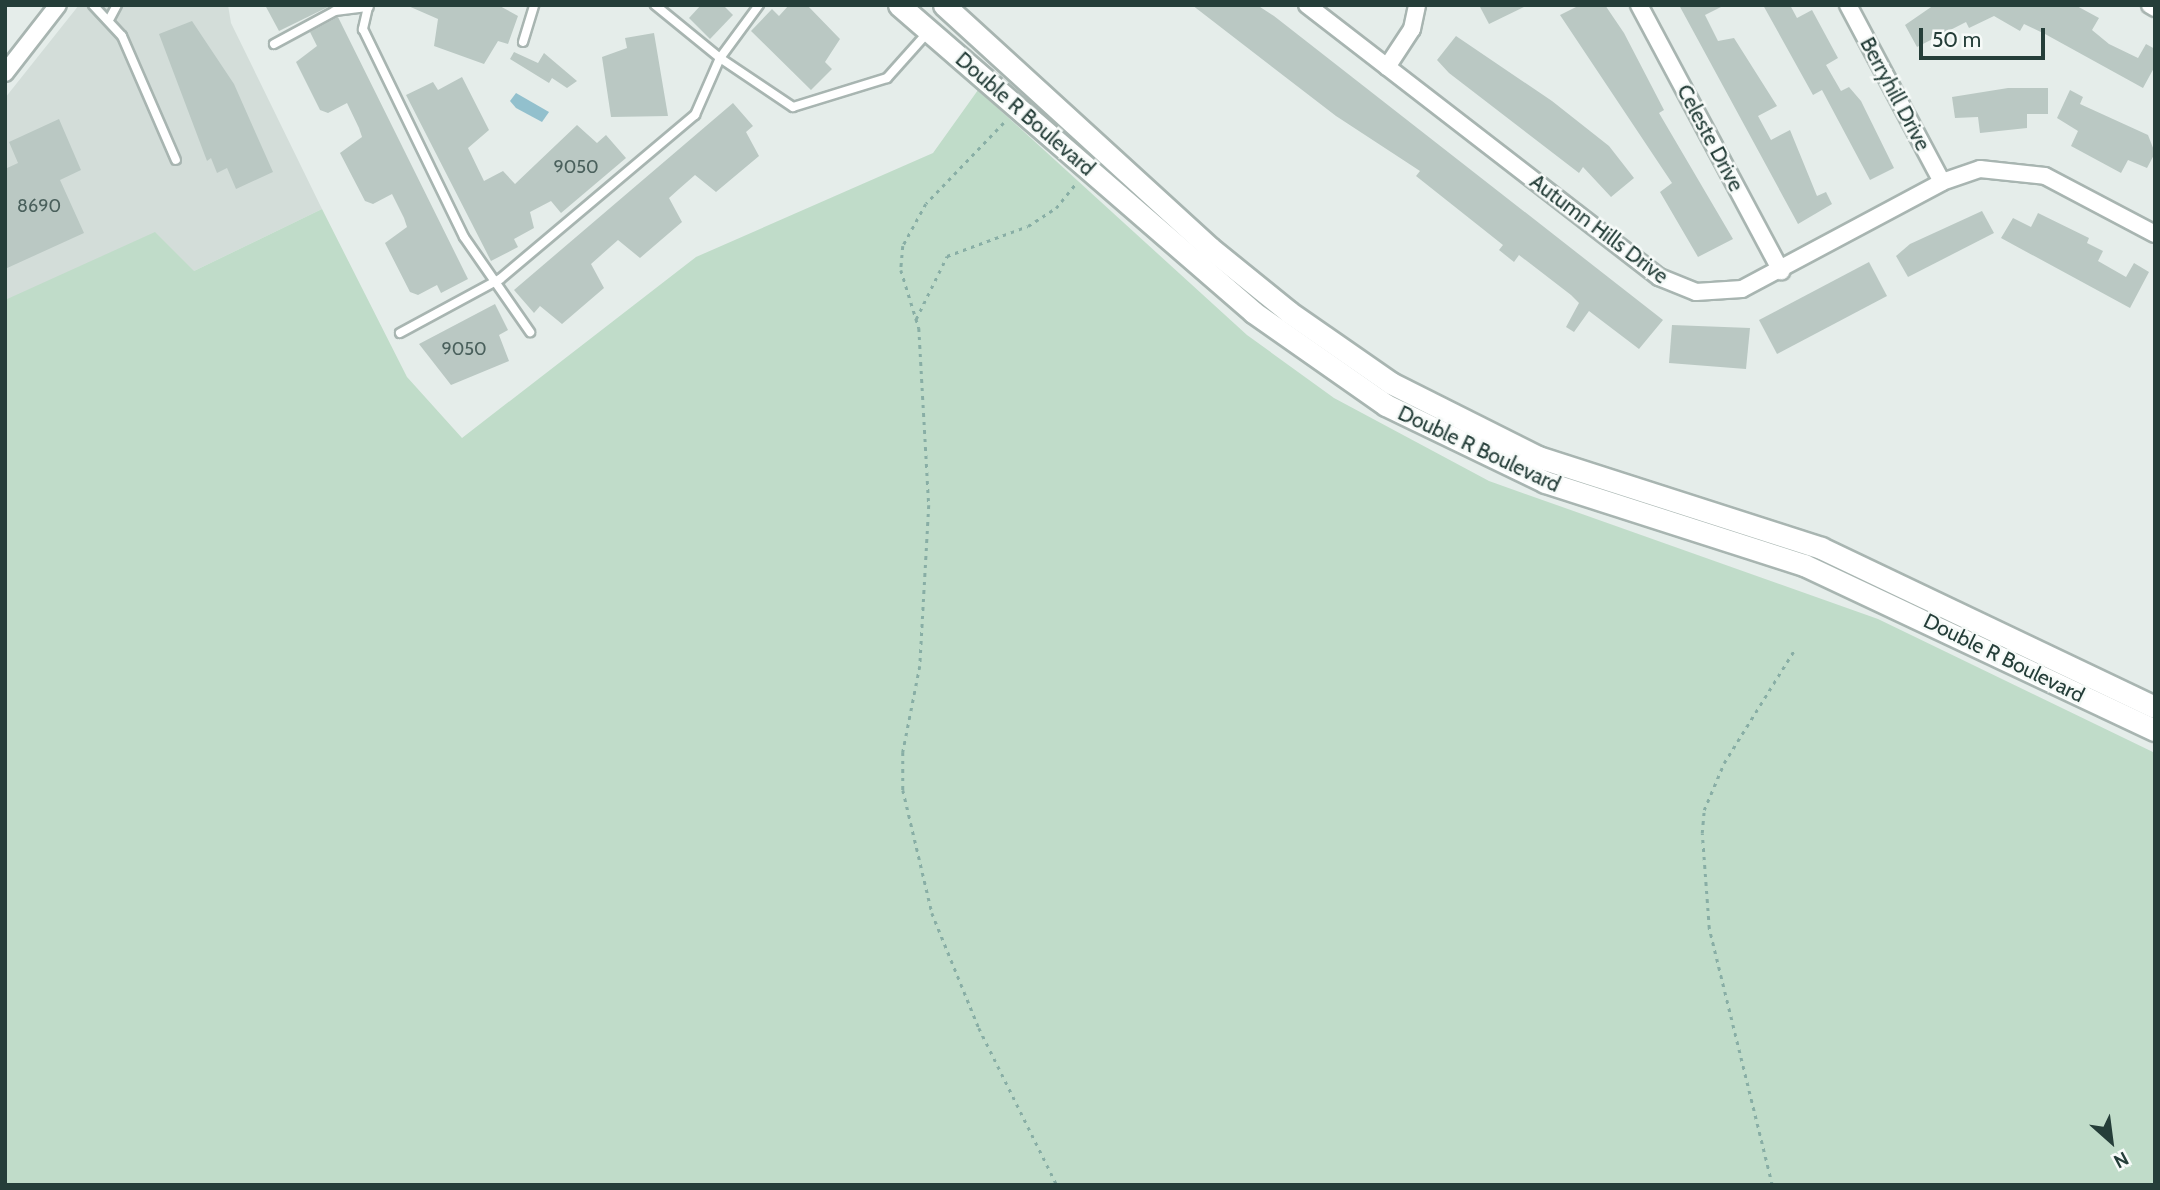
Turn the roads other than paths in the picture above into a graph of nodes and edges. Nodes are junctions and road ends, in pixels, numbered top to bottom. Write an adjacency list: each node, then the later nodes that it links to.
1 (58, 5): 22 (street)
2 (93, 5): 16 (lane)
3 (117, 5): 16 (lane)
4 (534, 5): 18 (lane)
5 (655, 5): 20 (lane)
6 (759, 5): 20 (lane)
7 (899, 5): 17 (main road, Double R Boulevard)
8 (944, 5): 30 (main road, Double R Boulevard)
9 (1307, 5): 21 (street, Autumn Hills Drive)
10 (1417, 5): 21 (street)
11 (1639, 5): 26 (street, Celeste Drive)
12 (1849, 5): 24 (street, Berryhill Drive)
13 (2150, 5): 15 (street)
14 (370, 6): 19 (lane); 27 (lane)
15 (2155, 8)
16 (110, 18): 23 (lane)
17 (929, 31): 20 (lane); 31 (main road, Double R Boulevard)
18 (523, 41)
19 (275, 44)
20 (720, 58): 27 (lane)
21 (1387, 67): 26 (street, Autumn Hills Drive)
22 (5, 73)
23 (176, 160)
24 (1942, 182): 25 (street, Autumn Hills Drive); 26 (street, Autumn Hills Drive)
25 (2155, 234)
26 (1781, 271)
27 (494, 283): 28 (lane); 29 (lane)
28 (530, 332)
29 (400, 333)
30 (2155, 707)
31 (2155, 730)

